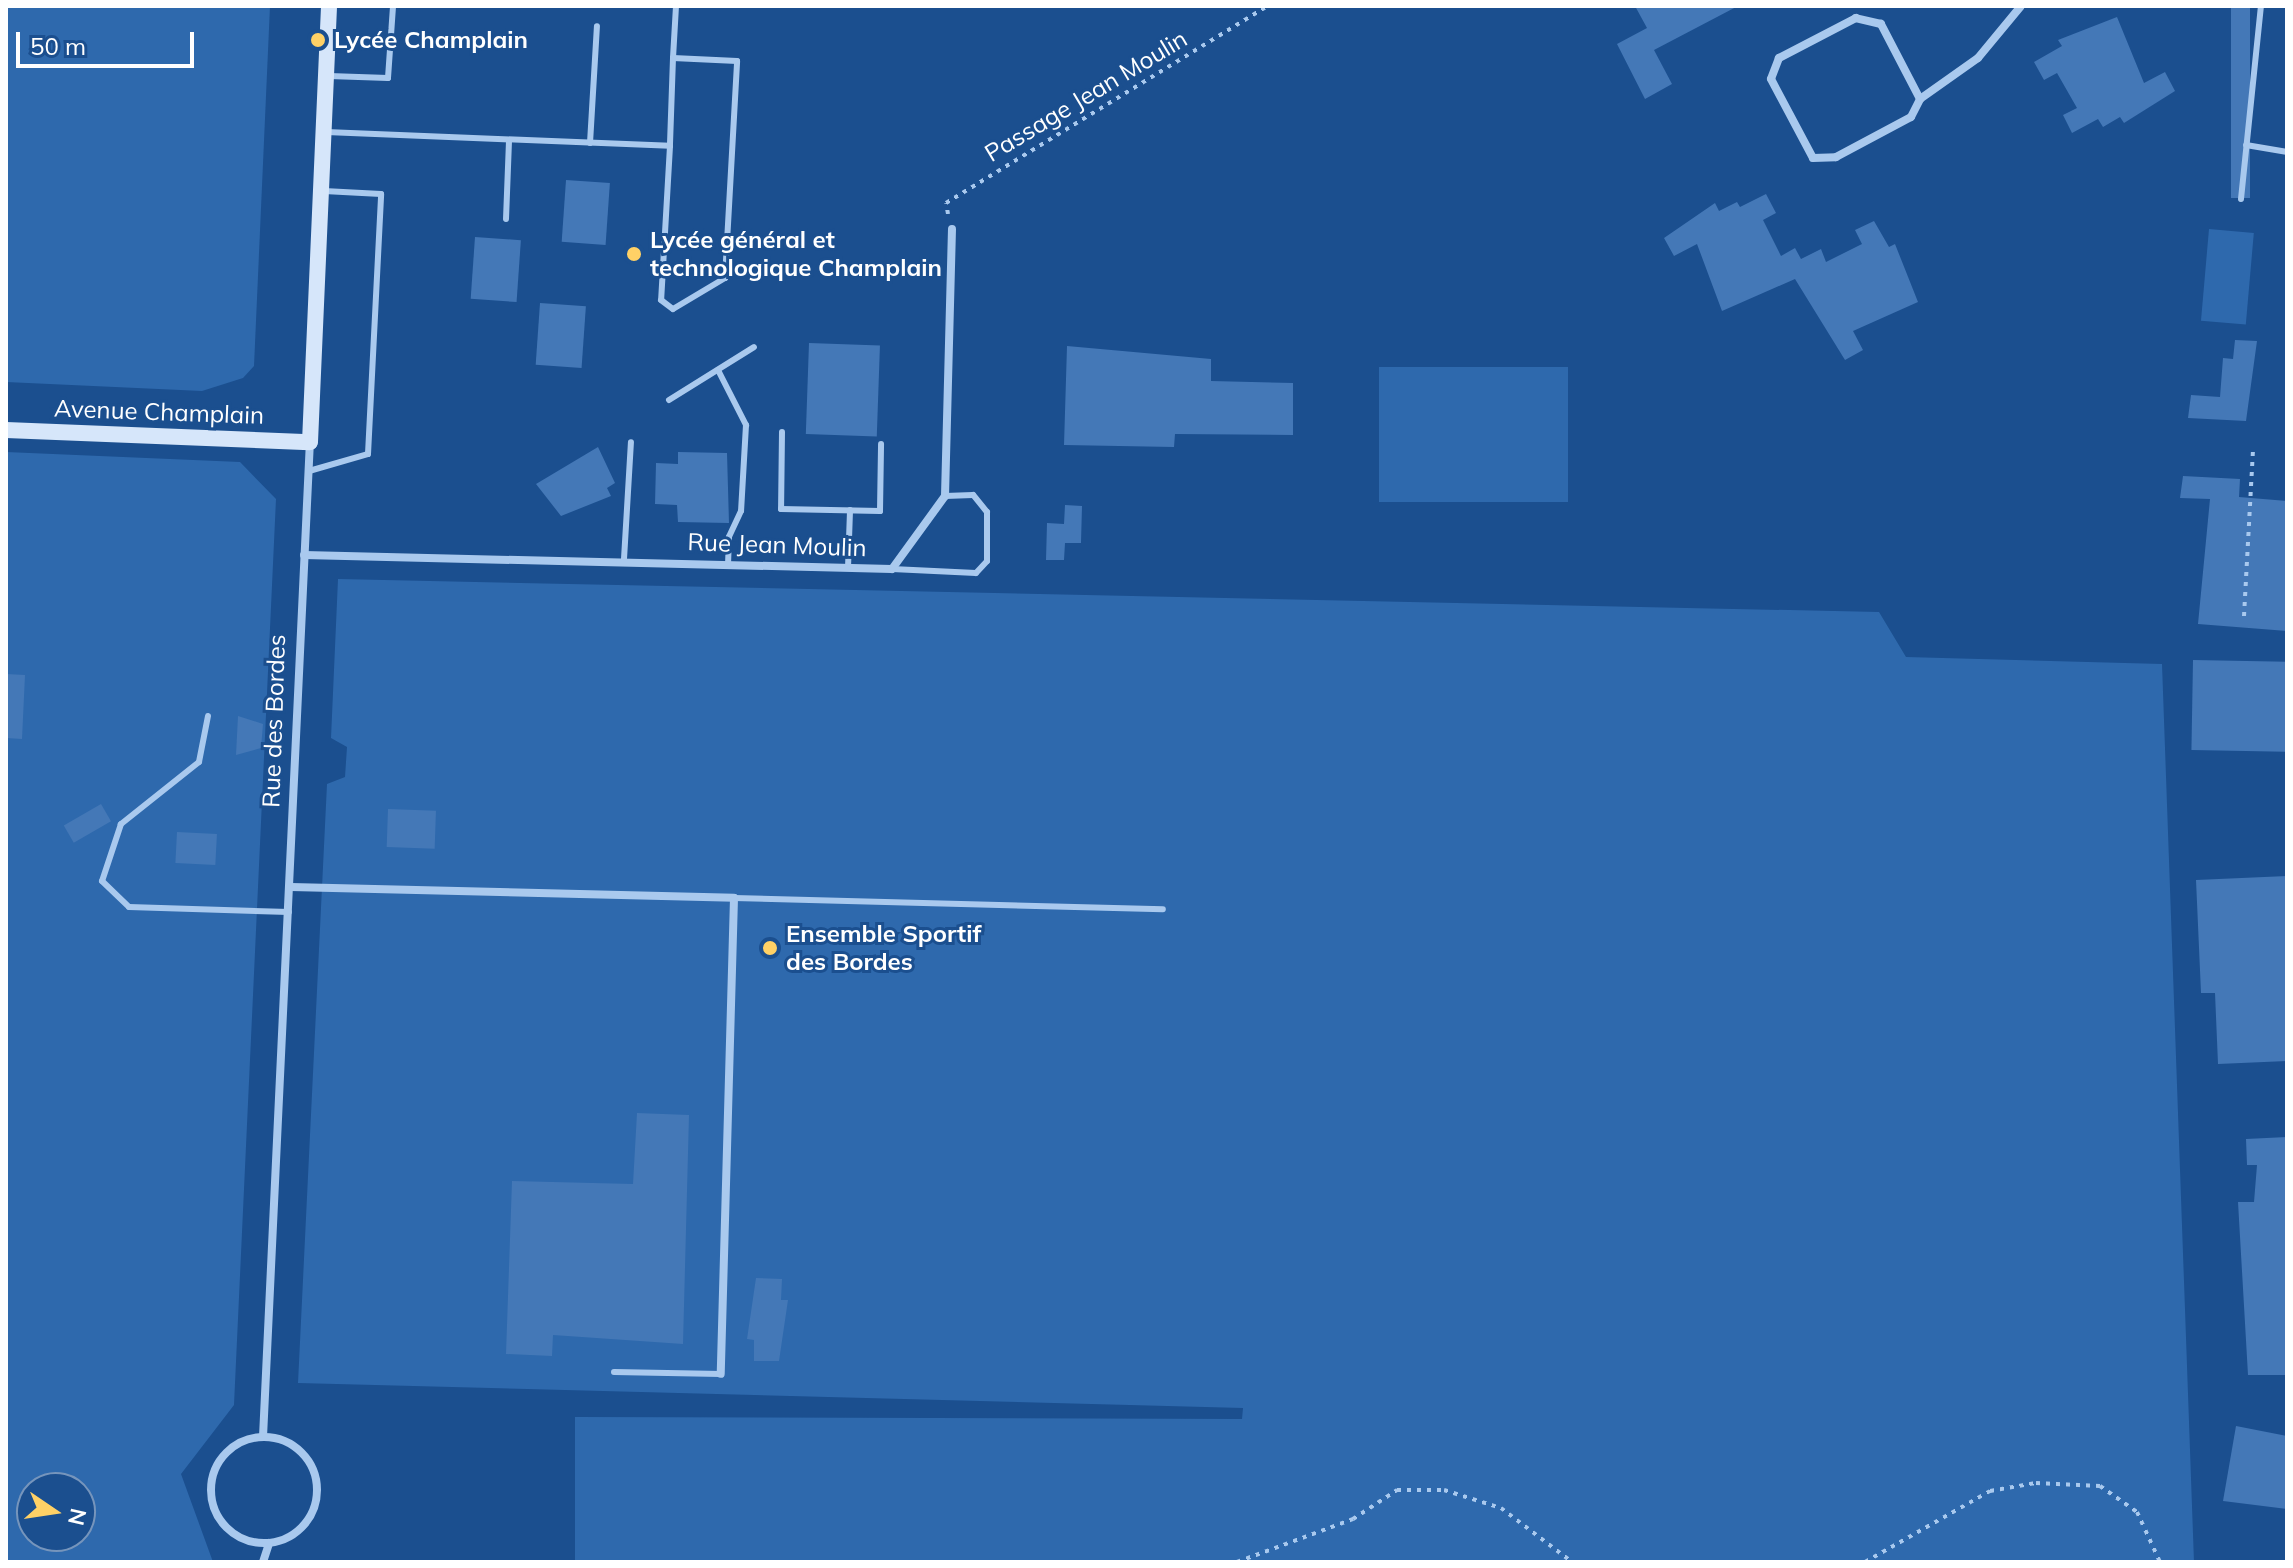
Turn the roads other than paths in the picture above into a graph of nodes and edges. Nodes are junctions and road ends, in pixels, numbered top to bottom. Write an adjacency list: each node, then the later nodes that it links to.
1 (329, 6): 8 (street, Rue des Bordes)
2 (393, 6): 8 (lane)
3 (676, 6): 7 (lane)
4 (2021, 6): 9 (street)
5 (2261, 6): 13 (lane)
6 (597, 26): 12 (lane)
7 (673, 58): 14 (lane); 14 (lane)
8 (325, 76): 10 (street, Rue des Bordes)
9 (1920, 99): 9 (street)
10 (322, 132): 11 (lane); 16 (street, Rue des Bordes)
11 (509, 140): 12 (lane); 18 (lane)
12 (590, 143): 14 (lane)
13 (2246, 145): 15 (lane); 17 (lane)
14 (670, 146)
15 (2287, 152)
16 (320, 190): 25 (street, Rue des Bordes); 28 (lane)
17 (2241, 199)
18 (506, 219)
19 (952, 229): 29 (street)
20 (754, 347): 21 (lane)
21 (718, 370): 22 (lane); 33 (lane)
22 (669, 400)
23 (6, 430): 25 (street, Avenue Champlain)
24 (782, 432): 30 (lane)
25 (310, 442): 28 (street, Rue des Bordes)
26 (631, 442): 32 (lane)
27 (881, 444): 30 (lane)
28 (309, 471): 31 (street, Rue des Bordes)
29 (945, 496): 35 (street, Rue Jean Moulin); 35 (lane)
30 (850, 510): 34 (lane)
31 (304, 555): 32 (street, Rue Jean Moulin); 37 (street, Rue des Bordes)
32 (624, 559): 33 (street, Rue Jean Moulin)
33 (728, 564): 34 (street, Rue Jean Moulin)
34 (848, 568): 35 (street, Rue Jean Moulin)
35 (892, 569)
36 (208, 716): 40 (lane)
37 (291, 887): 38 (street); 40 (street, Rue des Bordes)
38 (734, 898): 39 (lane); 42 (street)
39 (1163, 909)
40 (289, 912): 43 (street, Rue des Bordes)
41 (614, 1372): 42 (lane)
42 (721, 1374)
43 (263, 1437): 44 (street); 44 (street)
44 (269, 1543): 45 (street)
45 (263, 1562)

